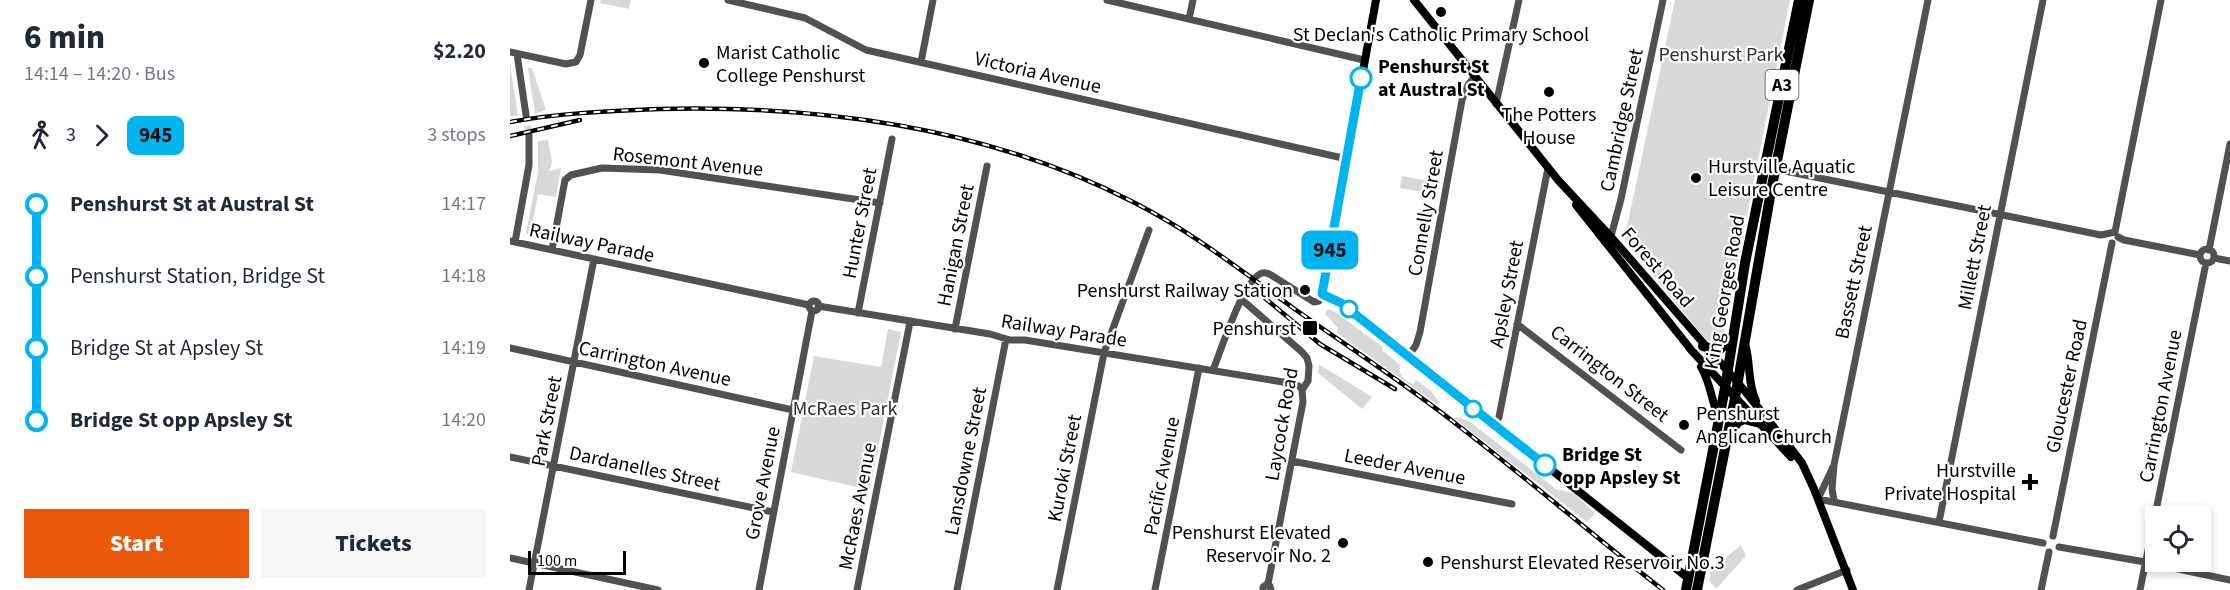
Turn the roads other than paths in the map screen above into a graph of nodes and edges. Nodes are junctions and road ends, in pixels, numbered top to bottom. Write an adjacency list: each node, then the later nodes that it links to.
1 (591, 0): 16 (street)
2 (728, 0): 18 (street, Victoria Avenue)
3 (933, 0): 18 (street)
4 (1107, 0): 15 (street)
5 (1193, 0): 15 (street)
6 (1376, 0): 17 (main road)
7 (1414, 0): 19 (main road, Forest Road)
8 (1519, 0): 20 (street)
9 (1663, 0): 35 (street, Cambridge Street)
10 (1799, 0): 50 (highway, King Georges Road / A3)
11 (1809, 0): 28 (highway, King Georges Road / A3)
12 (1928, 0): 29 (street, Bassett Street)
13 (2043, 0): 31 (street, Millett Street)
14 (2161, 0): 33 (street)
15 (1189, 19): 17 (street)
16 (514, 53): 21 (street)
17 (1365, 60): 25 (main road)
18 (921, 62): 25 (street, Victoria Avenue)
19 (1475, 76): 20 (main road, Forest Road); 57 (street, Connelly Street)
20 (1497, 104): 27 (main road, Forest Road)
21 (526, 115)
22 (529, 135): 34 (street)
23 (892, 139): 30 (street, Hunter Street)
24 (2230, 144): 37 (street)
25 (1347, 159): 43 (main road)
26 (987, 166): 49 (street, Hanigan Street)
27 (1548, 168): 35 (main road, Forest Road); 48 (street, Apsley Street)
28 (1775, 169): 29 (street); 52 (highway, King Georges Road / A3)
29 (1889, 192): 31 (street); 74 (street, Bassett Street)
30 (880, 202): 36 (street, Rosemont Avenue); 46 (street, Hunter Street)
31 (2000, 216): 33 (street); 81 (street, Millett Street)
32 (1149, 230): 56 (street, Kuroki Street)
33 (2113, 234): 38 (street); 82 (street, Gloucester Road)
34 (512, 241): 36 (street, Railway Parade)
35 (1609, 241): 53 (main road, Forest Road); 55 (main road, Forest Road)
36 (552, 250): 40 (street, Railway Parade)
37 (2209, 250): 38 (street); 39 (street)
38 (2200, 255): 42 (street)
39 (2214, 258): 41 (street); 42 (street)
40 (594, 259): 45 (street, Railway Parade); 58 (street, Park Street)
41 (2230, 261)
42 (2206, 263): 79 (street, Carrington Avenue)
43 (1322, 294): 44 (street); 57 (main road)
44 (1243, 295): 60 (street); 64 (street, Laycock Road)
45 (813, 308): 46 (street, Railway Parade); 66 (street, Grove Avenue)
46 (858, 314): 47 (street, Railway Parade)
47 (910, 322): 49 (street, Railway Parade); 98 (street, McRaes Avenue)
48 (1517, 324): 69 (street, Apsley Street); 71 (street, Carrington Street)
49 (955, 329): 51 (street, Railway Parade)
50 (1733, 336): 53 (highway); 61 (highway, King Georges Road / A3)
51 (1006, 339): 56 (street, Railway Parade); 99 (street, Lansdowne Street)
52 (1744, 342): 62 (highway, King Georges Road / A3); 67 (main road)
53 (1703, 346): 61 (main road, Forest Road)
54 (510, 348): 58 (street, Carrington Avenue)
55 (1692, 351): 63 (main road, Forest Road); 68 (main road)
56 (1104, 353): 59 (street, Railway Parade); 100 (street, Kuroki Street)
57 (1408, 357): 69 (main road)
58 (574, 362): 66 (street, Carrington Avenue); 75 (street, Park Street)
59 (1199, 368): 60 (street, Railway Parade); 101 (street, Pacific Avenue)
60 (1214, 370): 64 (street, Railway Parade)
61 (1728, 372): 62 (main road, Forest Road); 63 (highway, King Georges Road / A3)
62 (1738, 384): 65 (highway, King Georges Road / A3); 67 (main road, Forest Road)
63 (1725, 388): 65 (main road, Forest Road); 68 (highway, King Georges Road / A3)
64 (1302, 390): 73 (street, Laycock Road)
65 (1735, 398): 67 (main road, Forest Road); 70 (highway, King Georges Road / A3)
66 (793, 410): 80 (street, Grove Avenue)
67 (1761, 417): 70 (highway); 76 (main road, Forest Road)
68 (1719, 418): 91 (highway, King Georges Road / A3)
69 (1495, 426): 91 (main road)
70 (1728, 434): 94 (highway, King Georges Road / A3)
71 (1681, 450)
72 (510, 457): 75 (street, Dardanelles Street)
73 (1292, 461): 78 (street, Leeder Avenue); 93 (street, Laycock Road)
74 (1834, 465): 76 (street, Bassett Street); 77 (street, Bassett Street)
75 (554, 466): 80 (street, Dardanelles Street); 88 (street, Park Street)
76 (1818, 499): 77 (street); 89 (main road, Forest Road)
77 (1834, 500): 81 (street)
78 (1512, 504)
79 (2156, 506)
80 (773, 512): 97 (street, Grove Avenue)
81 (1939, 522): 83 (street)
82 (2053, 536): 83 (street); 84 (street)
83 (2043, 543): 85 (street)
84 (2059, 546): 85 (street); 87 (street)
85 (2049, 552): 105 (street)
86 (510, 558): 88 (street)
87 (2145, 562): 106 (street, Carrington Avenue)
88 (535, 564): 95 (street, Park Street); 96 (street)
89 (1847, 570): 103 (street); 104 (main road, Forest Road)
90 (2192, 572): 92 (street)
91 (1688, 578): 94 (highway); 102 (highway, King Georges Road / A3)
92 (2230, 580)
93 (1270, 589)
94 (1699, 589)
95 (529, 590)
96 (658, 590)
97 (759, 590)
98 (857, 590)
99 (957, 590)
100 (1057, 590)
101 (1155, 590)
102 (1686, 590)
103 (1797, 590)
104 (1853, 590)
105 (2041, 590)
106 (2140, 590)

